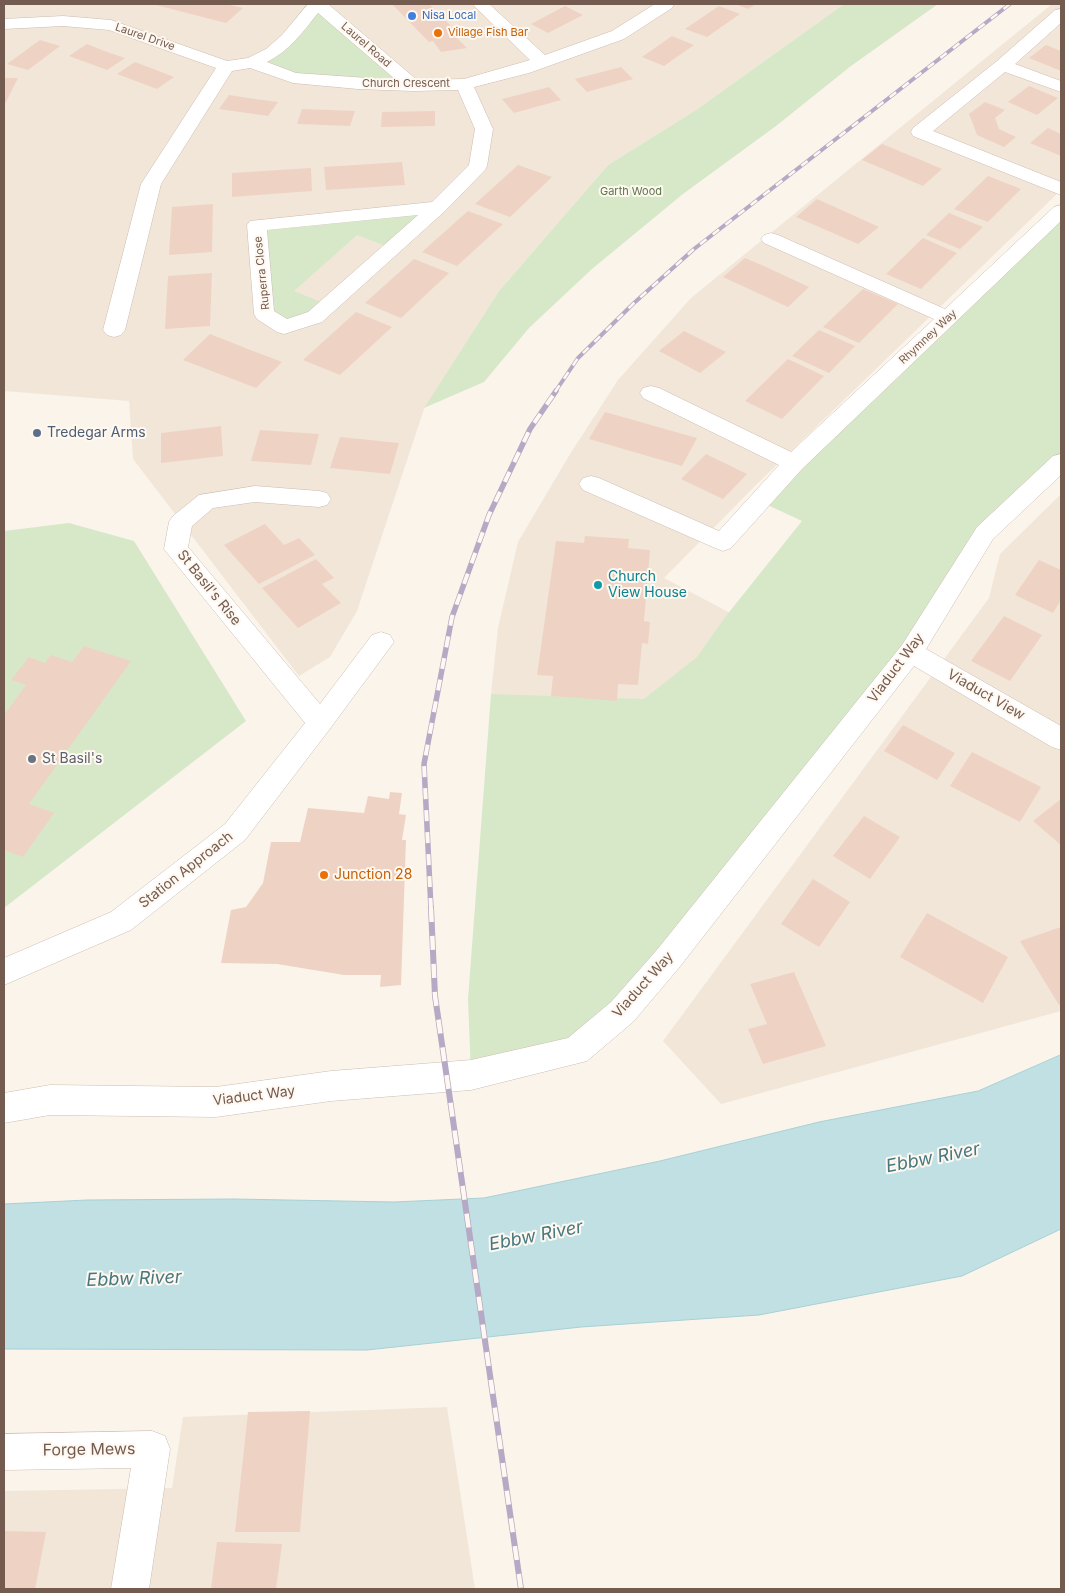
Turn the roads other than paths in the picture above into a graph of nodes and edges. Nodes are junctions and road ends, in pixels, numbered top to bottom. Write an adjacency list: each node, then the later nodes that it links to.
1 (317, 4): 7 (street, Laurel Road); 11 (street, Laurel Road)
2 (480, 4): 6 (street)
3 (666, 4): 6 (street, Church Crescent)
4 (1061, 14): 8 (street)
5 (4, 24): 9 (street, Laurel Drive)
6 (542, 62): 10 (street, Church Crescent)
7 (252, 63): 9 (street, Laurel Drive); 11 (street, Church Crescent)
8 (1003, 65): 12 (street); 13 (street)
9 (226, 66): 18 (street)
10 (464, 84): 11 (street, Church Crescent); 14 (street, Ruperra Close)
11 (414, 86)
12 (1061, 87)
13 (1061, 189)
14 (438, 207): 14 (street, Ruperra Close)
15 (1061, 211): 17 (street, Rhymney Way)
16 (771, 239): 17 (street)
17 (948, 318): 20 (street, Rhymney Way)
18 (114, 330)
19 (651, 393): 20 (street)
20 (794, 462): 22 (street, Rhymney Way)
21 (1061, 462): 25 (street, Viaduct Way)
22 (591, 484)
23 (319, 499): 26 (street, St Basil's Rise)
24 (381, 642): 26 (street, Station Approach)
25 (910, 652): 27 (street, Viaduct View); 29 (street, Viaduct Way)
26 (320, 723): 28 (street, Station Approach)
27 (1061, 739)
28 (4, 972)
29 (4, 1108)
30 (4, 1452): 31 (street, Forge Mews)
31 (130, 1589)

